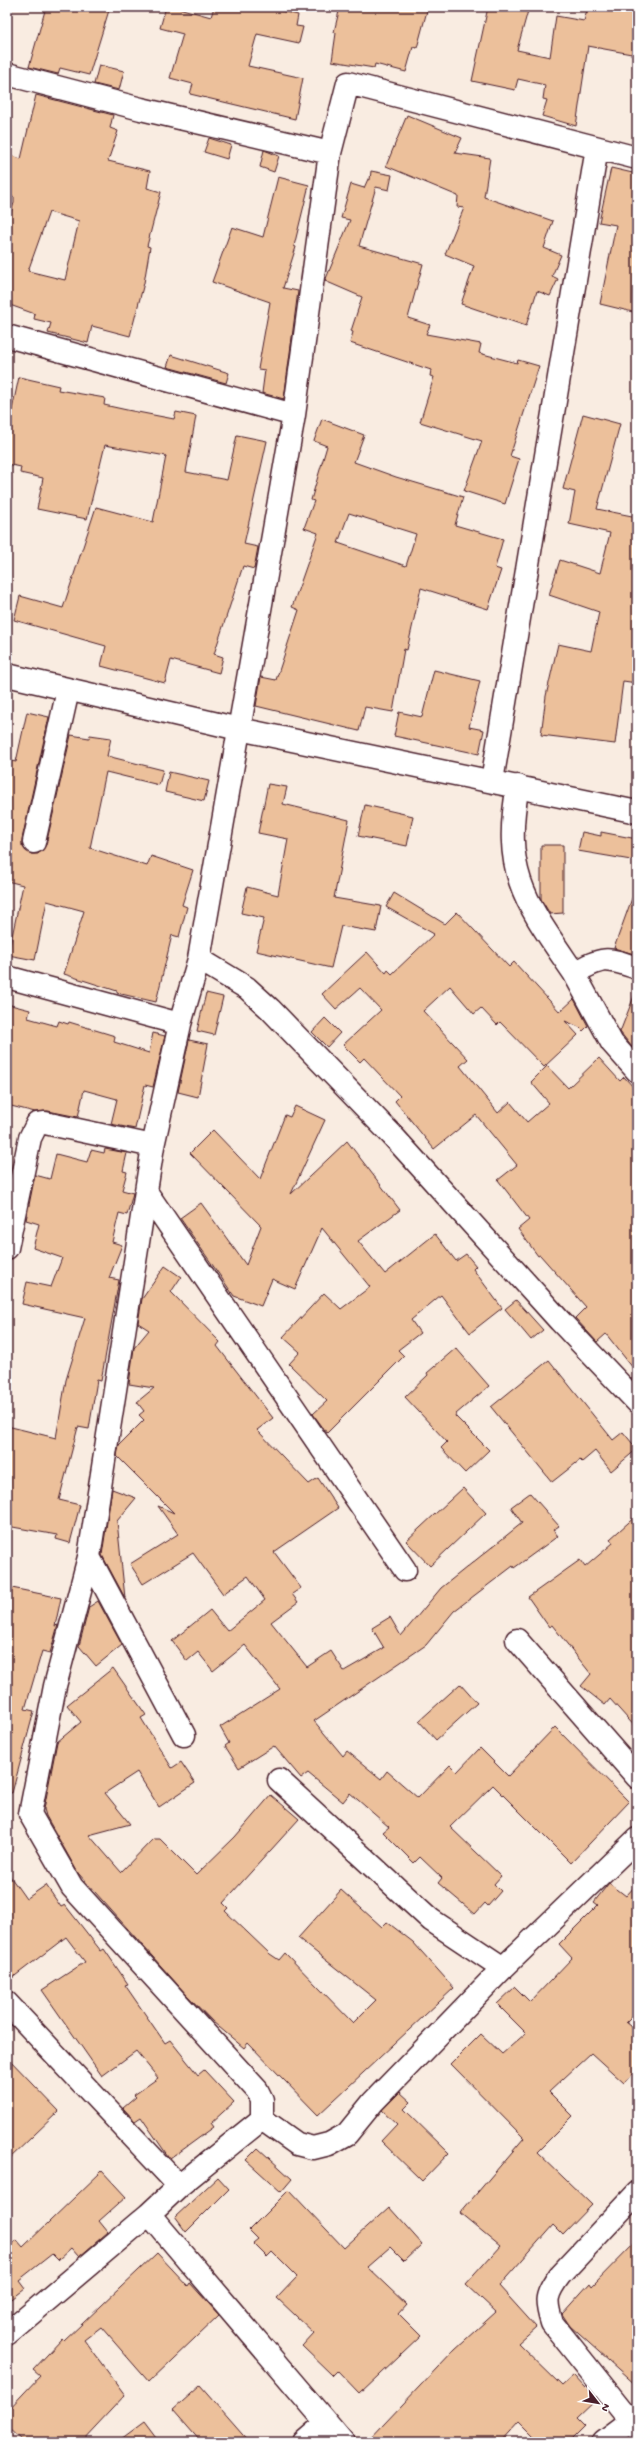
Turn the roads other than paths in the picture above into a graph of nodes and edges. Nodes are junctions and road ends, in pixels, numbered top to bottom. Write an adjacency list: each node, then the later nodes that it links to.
1 (7, 74): 3 (street)
2 (597, 148): 3 (street); 4 (street); 10 (street)
3 (330, 153): 6 (street)
4 (637, 158)
5 (7, 336): 6 (street)
6 (294, 415): 9 (street)
7 (7, 676): 8 (street)
8 (68, 690): 9 (street); 13 (street)
9 (239, 729): 10 (street); 14 (street)
10 (492, 781): 11 (street)
11 (518, 786): 12 (street); 16 (street)
12 (637, 812)
13 (34, 842)
14 (199, 959): 18 (street); 23 (street)
15 (637, 968): 16 (street)
16 (574, 973): 19 (street)
17 (7, 977): 18 (street)
18 (180, 1024): 20 (street)
19 (637, 1071)
20 (153, 1146): 21 (street); 22 (street)
21 (147, 1193): 24 (street); 25 (street)
22 (7, 1248)
23 (637, 1402)
24 (89, 1557): 27 (street); 33 (street)
25 (405, 1570)
26 (517, 1640): 28 (street)
27 (184, 1735)
28 (637, 1777)
29 (279, 1780): 31 (street)
30 (637, 1838): 31 (street)
31 (503, 1968): 33 (street)
32 (7, 2003): 34 (street)
33 (262, 2119): 34 (street)
34 (179, 2186): 36 (street)
35 (637, 2193): 39 (street)
36 (149, 2214): 37 (street); 38 (street)
37 (7, 2334)
38 (326, 2423): 40 (street); 41 (street)
39 (634, 2425): 42 (street)
40 (304, 2442)
41 (343, 2442)
42 (603, 2442)

